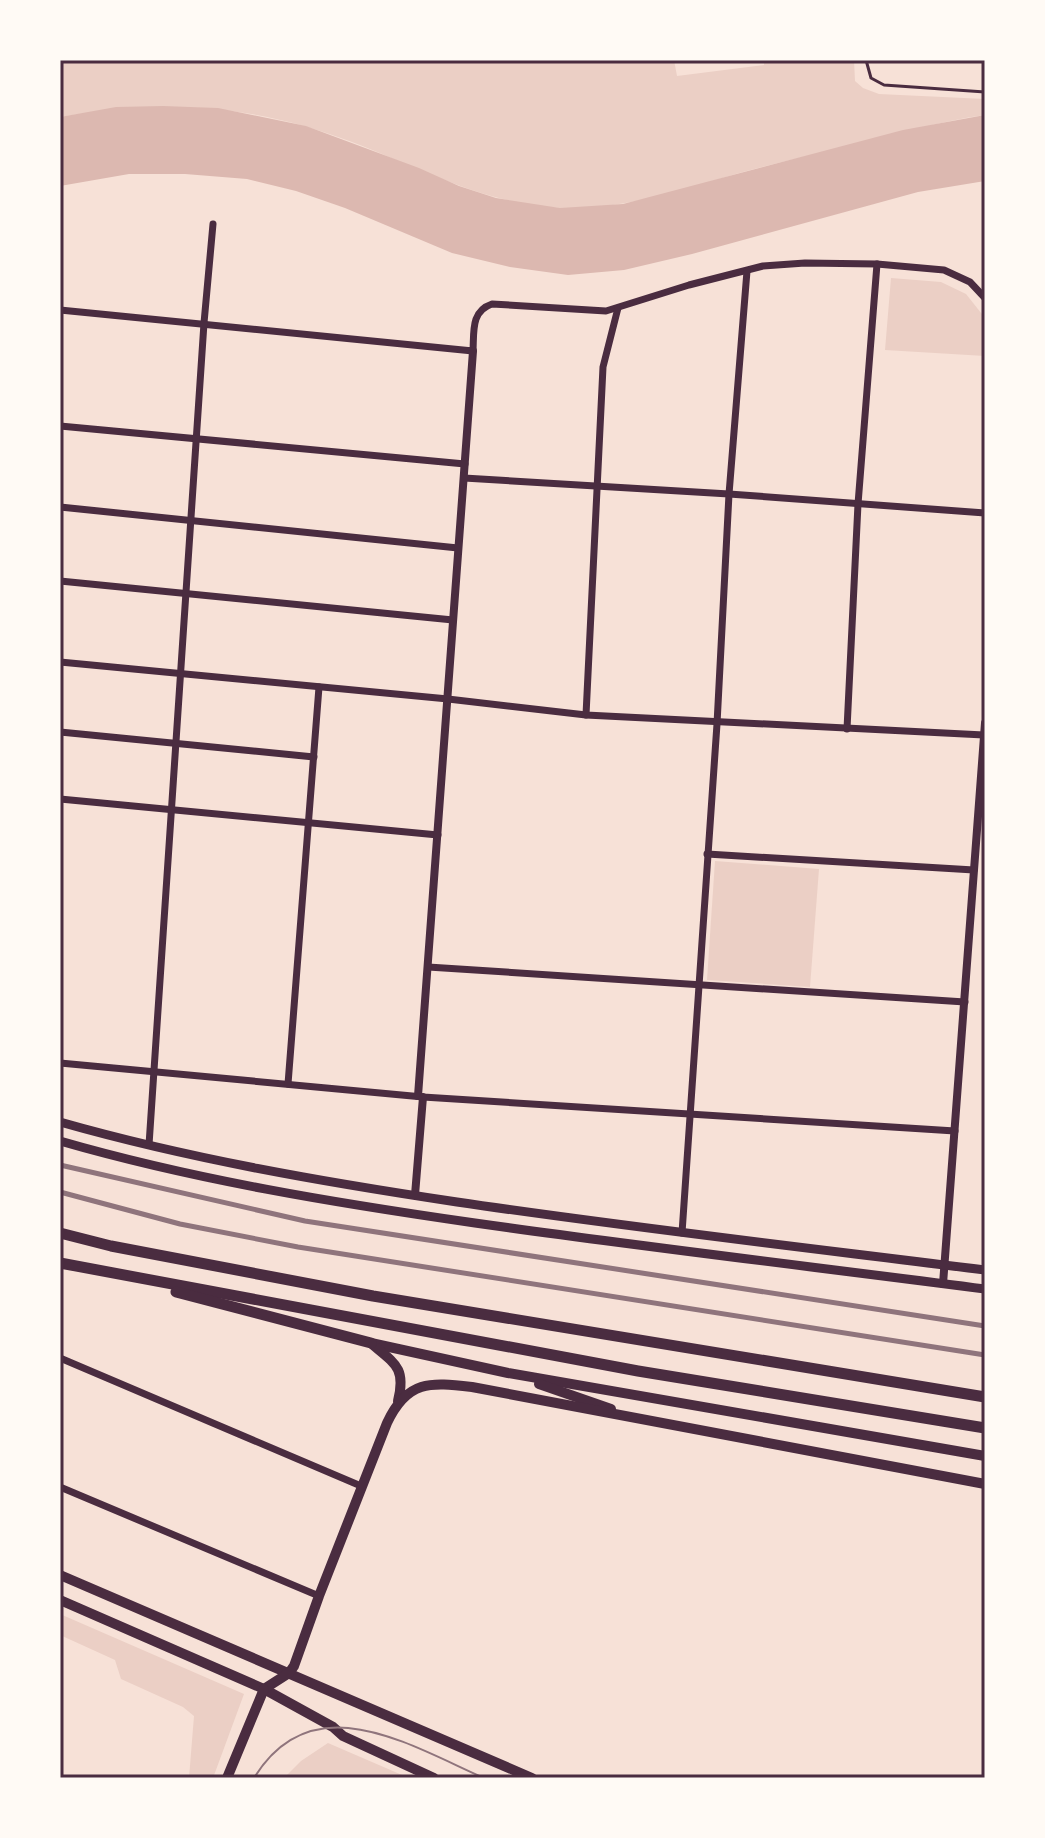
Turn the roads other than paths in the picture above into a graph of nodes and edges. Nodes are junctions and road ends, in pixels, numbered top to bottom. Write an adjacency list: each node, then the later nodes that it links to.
1 (866, 60): 2 (lane)
2 (985, 92)
3 (213, 224): 9 (street)
4 (877, 264): 5 (street); 6 (street); 17 (street)
5 (747, 271): 7 (street); 16 (street)
6 (985, 298)
7 (618, 308): 10 (street); 15 (street)
8 (60, 310): 9 (street)
9 (204, 323): 10 (street); 12 (street)
10 (473, 351): 13 (street)
11 (60, 426): 12 (street)
12 (196, 439): 13 (street); 20 (street)
13 (465, 464): 14 (street)
14 (464, 478): 15 (street); 21 (street)
15 (599, 485): 16 (street); 29 (street)
16 (729, 494): 17 (street); 31 (street)
17 (858, 504): 19 (street); 32 (street)
18 (60, 507): 20 (street)
19 (985, 513)
20 (191, 520): 21 (street); 23 (street)
21 (458, 548): 24 (street)
22 (60, 581): 23 (street)
23 (186, 594): 24 (street); 26 (street)
24 (453, 620): 28 (street)
25 (60, 662): 26 (street)
26 (181, 672): 27 (street); 35 (street)
27 (319, 687): 28 (street); 36 (street)
28 (448, 699): 29 (street); 40 (street)
29 (586, 715): 31 (street)
30 (985, 723): 34 (street)
31 (717, 724): 32 (street); 41 (street)
32 (847, 729): 34 (street)
33 (60, 732): 35 (street)
34 (984, 735): 42 (street)
35 (176, 742): 36 (street); 38 (street)
36 (314, 757): 39 (street)
37 (60, 799): 38 (street)
38 (173, 810): 39 (street); 47 (street)
39 (308, 824): 40 (street); 48 (street)
40 (438, 835): 43 (street)
41 (707, 854): 42 (street); 44 (street)
42 (974, 870): 45 (street)
43 (428, 967): 44 (street); 49 (street)
44 (698, 986): 45 (street); 50 (street)
45 (965, 1002): 52 (street)
46 (60, 1063): 47 (street)
47 (154, 1073): 48 (street); 54 (street)
48 (288, 1084): 49 (street)
49 (420, 1097): 50 (street); 55 (street)
50 (690, 1116): 52 (street); 57 (street)
51 (60, 1122): 54 (main road)
52 (955, 1131): 59 (street)
53 (60, 1141): 62 (main road)
54 (149, 1145): 55 (main road)
55 (415, 1195): 57 (main road)
56 (60, 1233): 67 (highway)
57 (682, 1233): 59 (main road)
58 (60, 1263): 61 (highway)
59 (945, 1265): 60 (main road); 62 (street)
60 (985, 1270)
61 (102, 1272): 64 (highway); 70 (highway)
62 (943, 1284): 63 (main road)
63 (985, 1289)
64 (371, 1343): 66 (main road); 68 (main road)
65 (60, 1358): 73 (street)
66 (508, 1373): 69 (main road); 71 (main road)
67 (985, 1397)
68 (398, 1403): 69 (main road); 73 (main road)
69 (647, 1421): 72 (main road)
70 (985, 1428)
71 (985, 1456)
72 (985, 1484)
73 (361, 1486): 76 (main road)
74 (60, 1487): 76 (street)
75 (60, 1575): 78 (main road)
76 (319, 1596): 78 (main road)
77 (60, 1600): 79 (main road)
78 (289, 1673): 79 (main road); 82 (main road)
79 (264, 1689): 80 (main road); 81 (main road)
80 (227, 1778)
81 (434, 1778)
82 (532, 1778)

